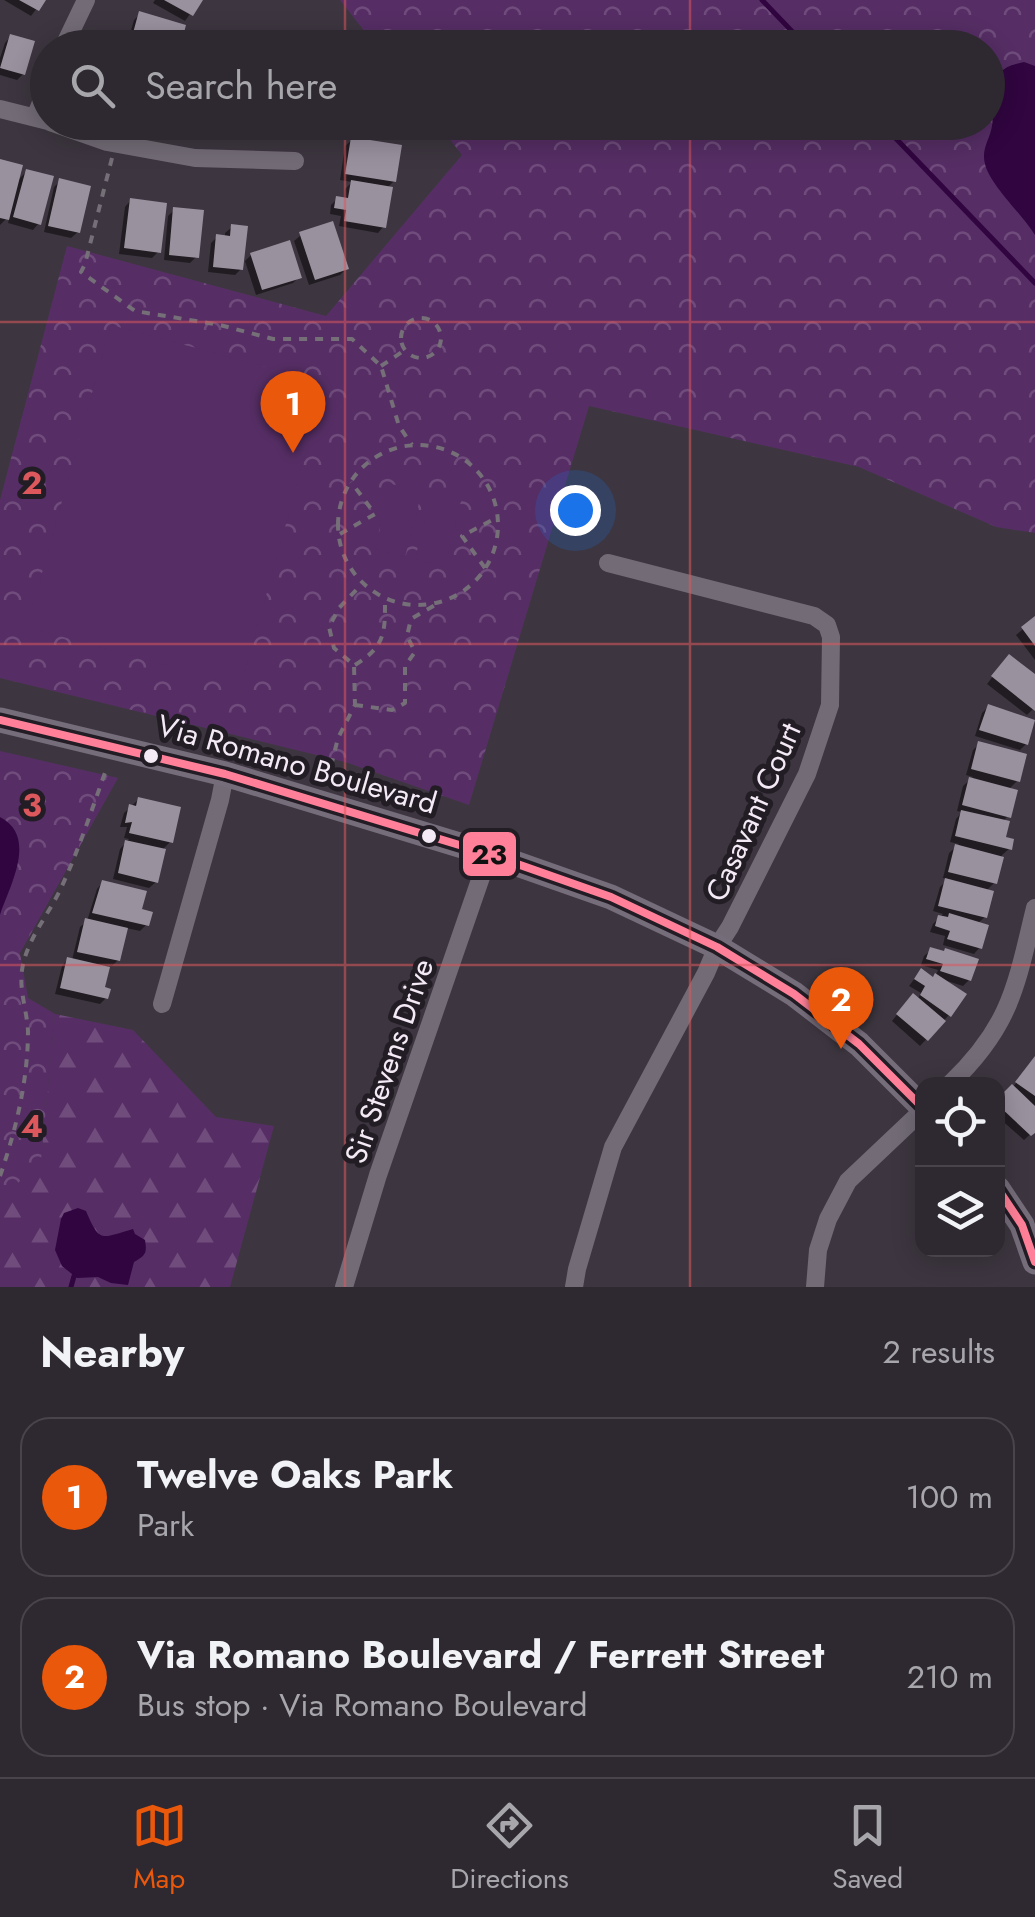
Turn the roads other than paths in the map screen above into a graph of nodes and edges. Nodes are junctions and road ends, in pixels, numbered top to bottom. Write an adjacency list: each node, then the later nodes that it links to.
1 (86, 0): 2 (street)
2 (72, 30)
3 (0, 109): 4 (street)
4 (30, 116)
5 (102, 140): 6 (street)
6 (295, 161)
7 (608, 563): 12 (street, Casavant Court)
8 (0, 720): 9 (street, Via Romano Boulevard)
9 (225, 774): 10 (street, Via Romano Boulevard); 13 (street)
10 (489, 854): 12 (street, Via Romano Boulevard); 19 (street, Sir Stevens Drive)
11 (1035, 908): 14 (street)
12 (717, 947): 15 (street, Via Romano Boulevard); 20 (street, Casavant Court)
13 (162, 1004)
14 (958, 1077)
15 (915, 1102)
16 (915, 1116): 21 (street)
17 (1005, 1200): 18 (street)
18 (1035, 1262)
19 (344, 1287)
20 (574, 1287)
21 (815, 1287)

